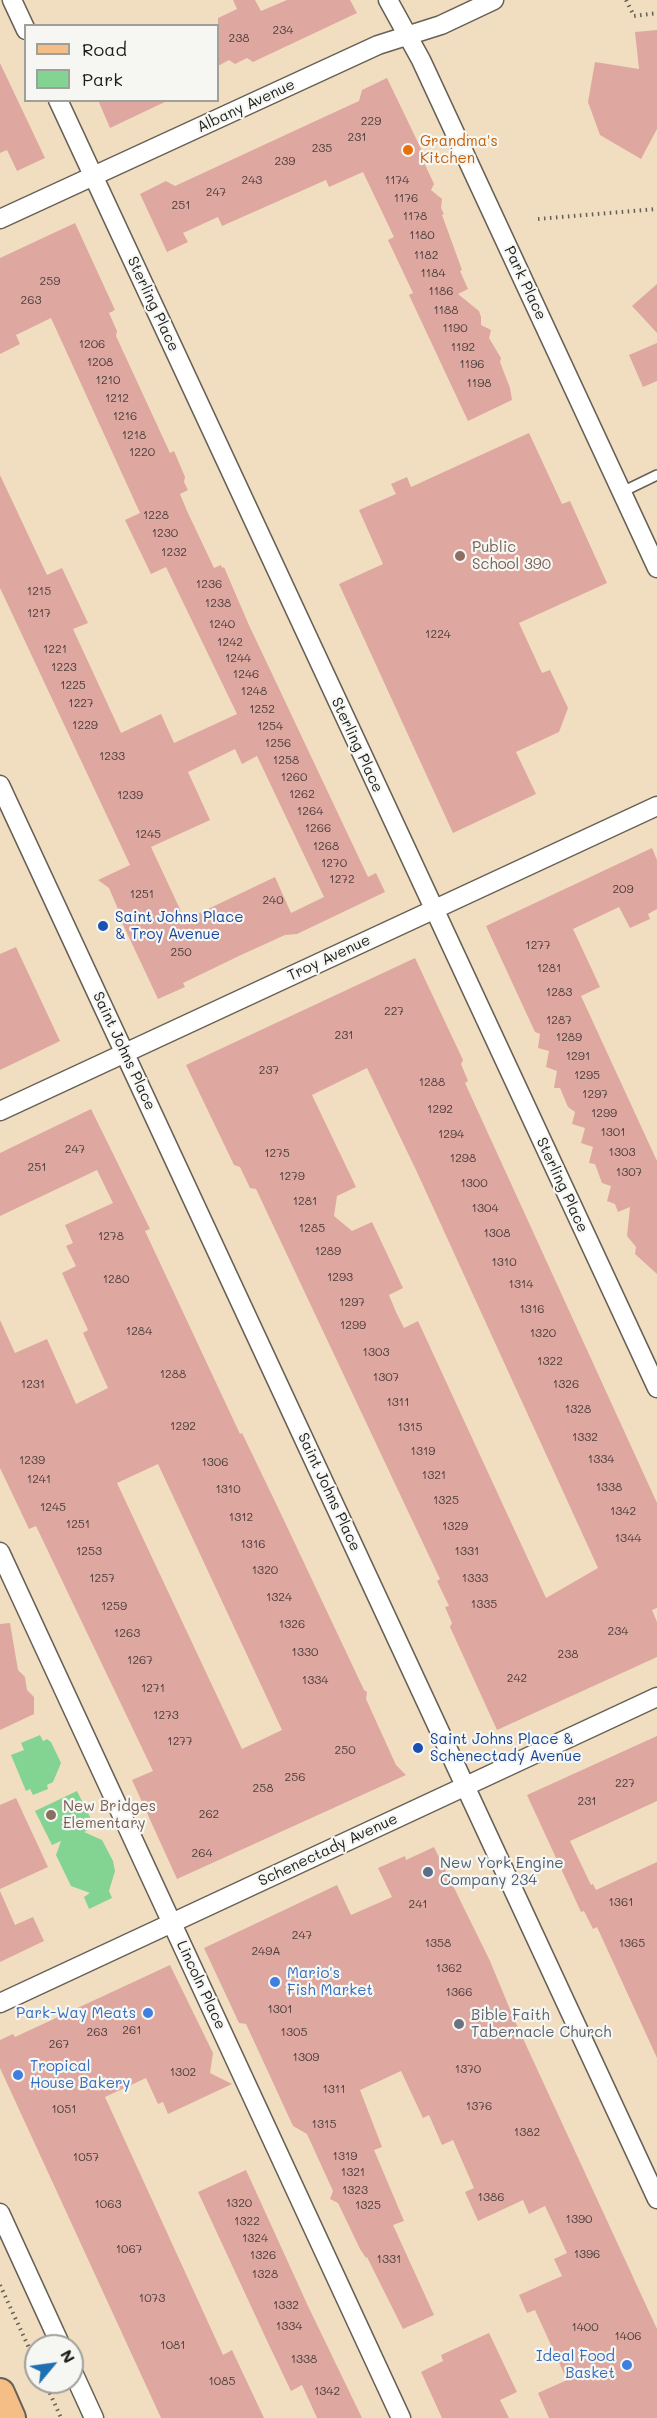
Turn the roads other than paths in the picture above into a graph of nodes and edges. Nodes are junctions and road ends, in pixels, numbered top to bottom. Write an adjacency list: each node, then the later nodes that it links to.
1 (12, 0): 4 (street)
2 (388, 0): 5 (street, Park Place)
3 (494, 0): 5 (street, Albany Avenue)
4 (24, 26)
5 (407, 35): 7 (street, Albany Avenue); 10 (street, Park Place)
6 (59, 102): 7 (street, Sterling Place)
7 (93, 176): 8 (street, Albany Avenue); 14 (street, Sterling Place)
8 (0, 219)
9 (657, 476): 10 (lane)
10 (622, 492): 11 (street, Park Place)
11 (657, 568)
12 (0, 785): 15 (street, Saint Johns Place)
13 (657, 806): 14 (street, Troy Avenue)
14 (434, 909): 15 (street, Troy Avenue); 17 (street, Sterling Place)
15 (125, 1053): 16 (street, Troy Avenue); 20 (street, Saint Johns Place)
16 (0, 1111)
17 (657, 1388)
18 (0, 1552): 21 (street, Lincoln Place)
19 (657, 1697): 20 (street, Schenectady Avenue)
20 (465, 1786): 21 (street, Schenectady Avenue); 23 (street, Saint Johns Place)
21 (172, 1923): 22 (street, Schenectady Avenue); 30 (street, Lincoln Place)
22 (0, 2003)
23 (657, 2199)
24 (0, 2213): 25 (street)
25 (55, 2334)
26 (0, 2393): 28 (main road)
27 (83, 2394): 29 (street)
28 (12, 2418)
29 (94, 2418)
30 (401, 2418)

